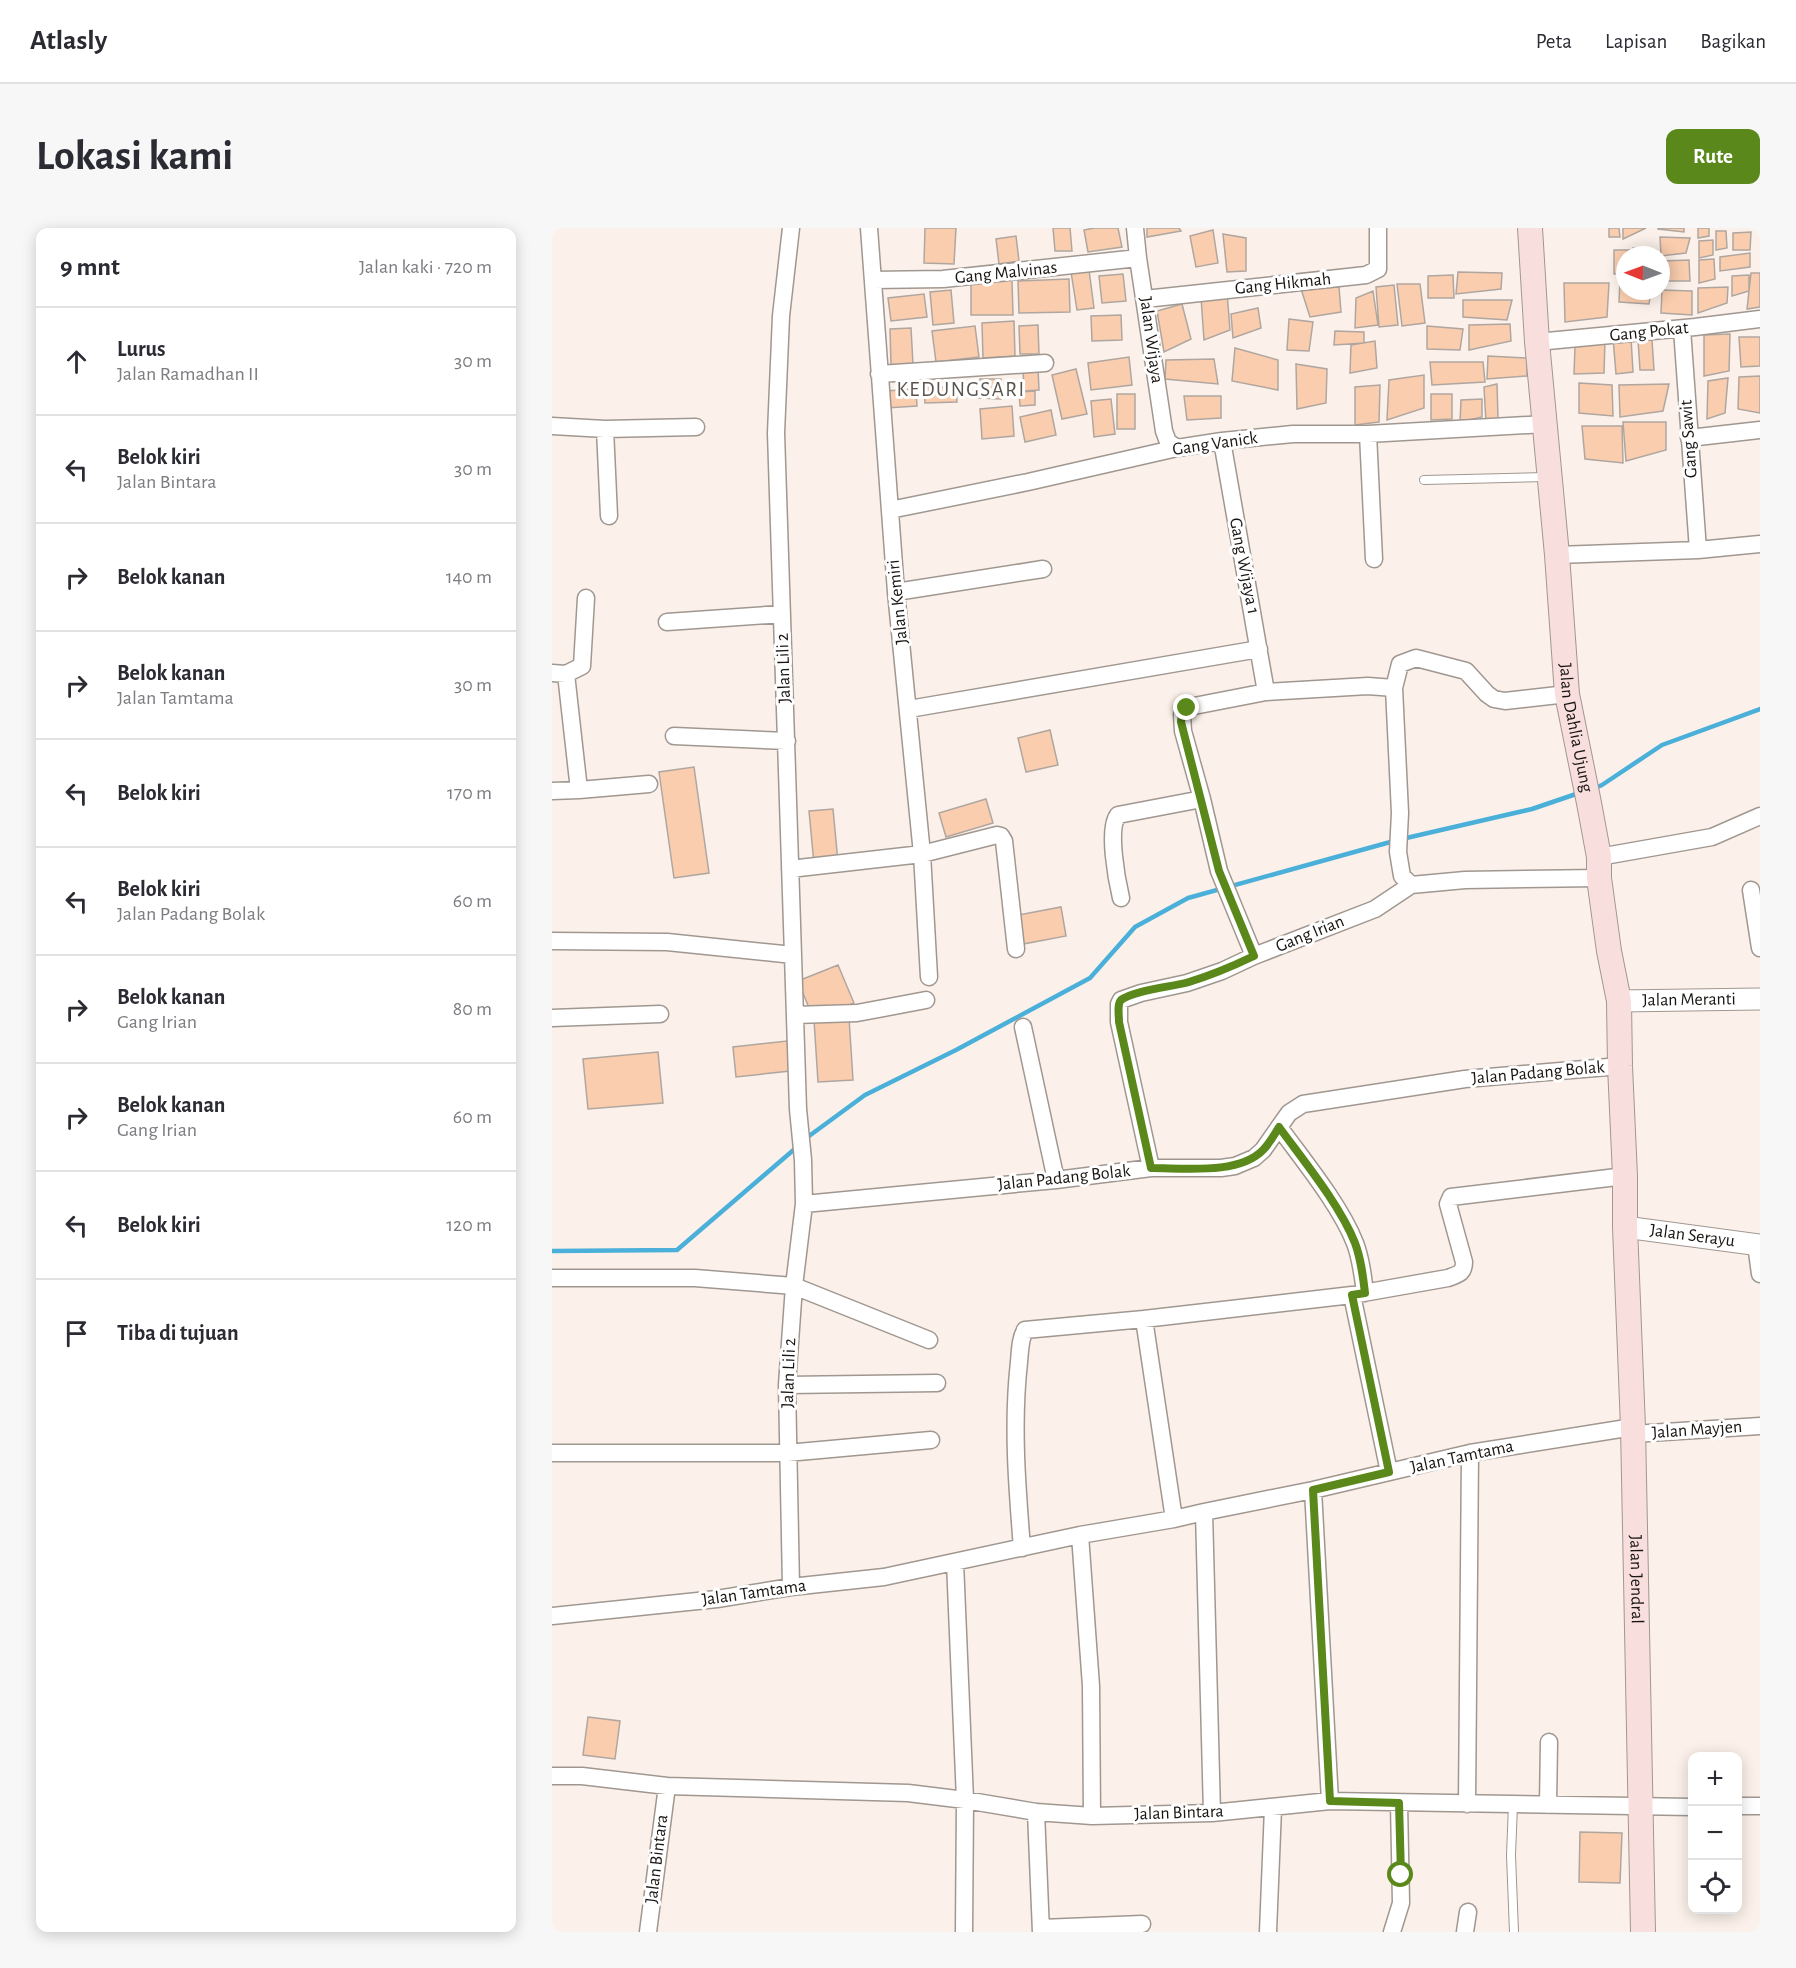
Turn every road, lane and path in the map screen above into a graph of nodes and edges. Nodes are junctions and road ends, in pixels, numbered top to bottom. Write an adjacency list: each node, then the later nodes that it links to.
1 (791, 228): 34 (street, Jalan Lili 2)
2 (869, 228): 7 (street, Jalan Kemiri)
3 (1136, 228): 6 (street, Jalan Wijaya)
4 (1378, 228): 8 (street, Gang Hikmah)
5 (1530, 228): 11 (main road, Jalan Dahlia Ujung)
6 (1138, 258): 7 (street, Gang Malvinas); 8 (street, Jalan Wijaya)
7 (873, 280): 13 (street, Jalan Kemiri)
8 (1145, 299): 22 (street, Jalan Wijaya)
9 (1760, 319): 10 (street, Gang Pokat)
10 (1682, 328): 11 (street, Gang Pokat); 20 (street, Gang Sawit)
11 (1537, 342): 14 (main road, Jalan Dahlia Ujung)
12 (1045, 363): 13 (street)
13 (879, 374): 25 (street, Jalan Kemiri)
14 (1545, 424): 19 (street, Gang Vanick); 23 (main road, Jalan Dahlia Ujung)
15 (552, 426): 17 (street)
16 (696, 427): 17 (street)
17 (605, 429): 26 (street)
18 (1760, 430): 20 (street)
19 (1368, 434): 21 (street, Gang Vanick); 30 (street)
20 (1689, 438): 28 (street, Gang Sawit)
21 (1222, 441): 22 (street, Gang Vanick); 36 (street, Gang Wijaya 1)
22 (1177, 448): 25 (street, Gang Vanick)
23 (1550, 477): 24 (lane); 29 (main road, Jalan Dahlia Ujung)
24 (1424, 480)
25 (890, 510): 32 (street, Jalan Kemiri)
26 (609, 516)
27 (1760, 544): 28 (street)
28 (1698, 550): 29 (street)
29 (1557, 555): 40 (main road, Jalan Dahlia Ujung)
30 (1374, 558)
31 (1043, 569): 32 (street)
32 (896, 592): 41 (street, Jalan Kemiri)
33 (586, 598): 37 (street)
34 (782, 614): 35 (street); 43 (street, Jalan Lili 2)
35 (667, 622)
36 (1259, 649): 39 (street, Gang Wijaya 1); 41 (street)
37 (559, 673): 45 (street)
38 (1394, 688): 39 (street); 40 (street); 52 (street)
39 (1266, 692): 47 (street)
40 (1566, 694): 50 (main road, Jalan Dahlia Ujung)
41 (909, 709): 49 (street, Jalan Kemiri)
42 (674, 736): 43 (street)
43 (787, 741): 51 (street, Jalan Lili 2)
44 (649, 784): 45 (street)
45 (579, 790): 46 (street)
46 (552, 791)
47 (1202, 799): 54 (street); 59 (street)
48 (1760, 816): 50 (street, Gang Irian)
49 (922, 854): 51 (street); 57 (street); 60 (street, Jalan Kemiri)
50 (1599, 867): 52 (street, Gang Irian); 63 (main road, Jalan Dahlia Ujung)
51 (790, 869): 58 (street, Jalan Lili 2)
52 (1411, 885): 59 (street, Gang Irian)
53 (1750, 890): 56 (street)
54 (1121, 898)
55 (552, 941): 58 (street)
56 (1760, 948)
57 (1016, 949)
58 (793, 954): 65 (street, Jalan Lili 2)
59 (1254, 956): 70 (street, Gang Irian)
60 (929, 976)
61 (1760, 999): 63 (street, Jalan Meranti)
62 (926, 1000): 65 (street)
63 (1619, 1001): 68 (main road, Jalan Dahlia Ujung)
64 (660, 1014): 66 (street)
65 (795, 1015): 73 (street, Jalan Lili 2)
66 (552, 1018)
67 (1023, 1027): 72 (street)
68 (1620, 1066): 69 (street, Jalan Padang Bolak); 71 (main road, Jalan Dahlia Ujung)
69 (1279, 1127): 70 (street, Jalan Padang Bolak); 79 (street)
70 (1151, 1168): 72 (street, Jalan Padang Bolak)
71 (1626, 1176): 74 (main road, Jalan Dahlia Ujung); 79 (street)
72 (1056, 1180): 73 (street, Jalan Padang Bolak)
73 (804, 1204): 78 (street, Jalan Lili 2)
74 (1625, 1227): 75 (street, Jalan Serayu); 85 (main road, Jalan Jendral)
75 (1758, 1245): 76 (street)
76 (1760, 1274)
77 (552, 1278): 78 (street)
78 (794, 1286): 81 (street); 83 (street, Jalan Lili 2)
79 (1359, 1294): 80 (street); 90 (street)
80 (1144, 1319): 93 (street); 95 (street)
81 (929, 1340)
82 (937, 1383): 83 (street)
83 (787, 1385): 88 (street, Jalan Lili 2)
84 (1760, 1426): 85 (street, Jalan Mayjen)
85 (1633, 1430): 89 (street, Jalan Tamtama); 111 (main road, Jalan Jendral)
86 (931, 1440): 88 (street)
87 (552, 1453): 88 (street)
88 (787, 1453): 97 (street, Jalan Lili 2)
89 (1470, 1453): 90 (street, Jalan Tamtama); 105 (street)
90 (1389, 1472): 91 (street, Jalan Tamtama)
91 (1313, 1490): 92 (street, Jalan Tamtama); 103 (street)
92 (1204, 1512): 93 (street, Jalan Tamtama); 114 (street)
93 (1174, 1519): 94 (street, Jalan Tamtama)
94 (1080, 1535): 95 (street, Jalan Tamtama); 115 (street)
95 (1022, 1548): 96 (street, Jalan Tamtama)
96 (955, 1562): 97 (street, Jalan Tamtama); 102 (street)
97 (791, 1587): 98 (street, Jalan Tamtama)
98 (552, 1616)
99 (1550, 1742): 107 (street)
100 (552, 1776): 101 (street, Jalan Bintara)
101 (667, 1786): 102 (street, Jalan Bintara); 120 (street, Jalan Bintara)
102 (965, 1800): 113 (street, Jalan Bintara); 121 (street)
103 (1330, 1801): 104 (street, Jalan Bintara); 112 (street, Jalan Bintara)
104 (1399, 1803): 105 (street, Jalan Bintara); 123 (street)
105 (1467, 1804): 106 (street, Jalan Bintara)
106 (1513, 1805): 107 (street, Jalan Bintara); 125 (lane)
107 (1548, 1805): 111 (street, Jalan Bintara)
108 (1688, 1806): 111 (street, Jalan Bintara)
109 (1742, 1806): 110 (street)
110 (1760, 1806)
111 (1640, 1807): 126 (main road, Jalan Jendral)
112 (1273, 1808): 114 (street, Jalan Bintara); 122 (street)
113 (1036, 1812): 115 (street, Jalan Bintara); 119 (street)
114 (1212, 1813): 115 (street, Jalan Bintara)
115 (1092, 1816)
116 (1468, 1912): 124 (street)
117 (1142, 1924): 118 (street)
118 (1104, 1929): 119 (street)
119 (1041, 1930)
120 (648, 1932)
121 (964, 1932)
122 (1268, 1932)
123 (1392, 1932)
124 (1465, 1932)
125 (1514, 1932)
126 (1643, 1932)

